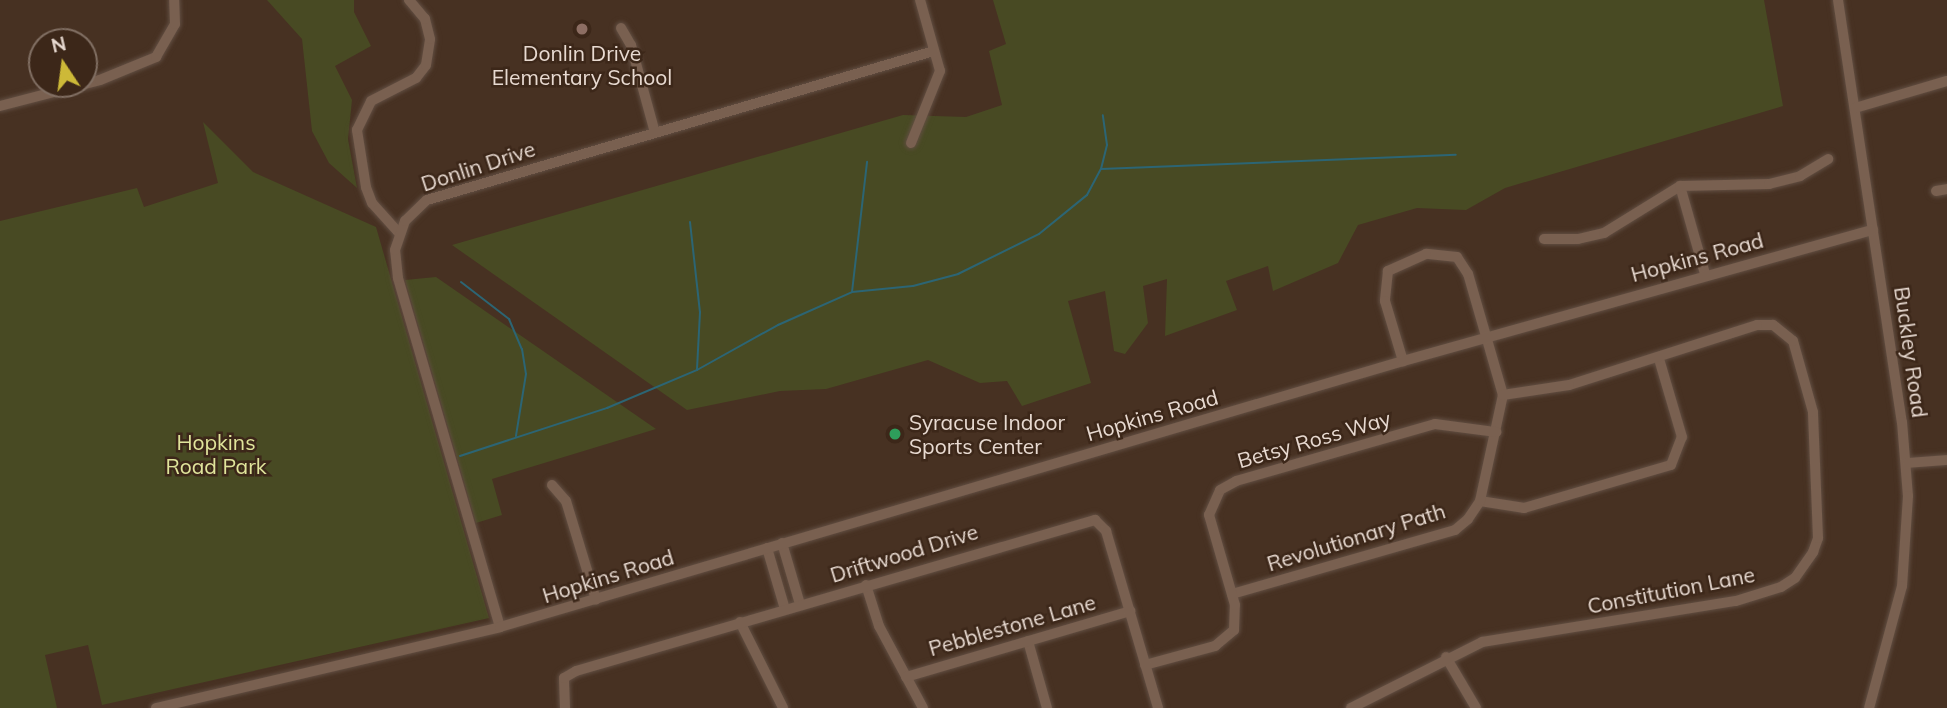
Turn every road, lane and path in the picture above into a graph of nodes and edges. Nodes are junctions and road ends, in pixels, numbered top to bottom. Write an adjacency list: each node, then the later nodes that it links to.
1 (174, 0): 8 (street)
2 (410, 0): 15 (street)
3 (920, 0): 6 (street)
4 (1838, 0): 9 (street, Buckley Road)
5 (621, 28): 10 (street)
6 (934, 51): 10 (street, Donlin Drive); 11 (street)
7 (1947, 81): 9 (street)
8 (0, 106)
9 (1855, 108): 14 (street, Buckley Road)
10 (655, 133): 15 (street, Donlin Drive)
11 (911, 143)
12 (1828, 159): 13 (street)
13 (1680, 186): 16 (street); 17 (street)
14 (1873, 230): 17 (street, Hopkins Road); 24 (street, Buckley Road)
15 (399, 233): 36 (street)
16 (1544, 239)
17 (1705, 274): 18 (street, Hopkins Road)
18 (1486, 337): 20 (street, Hopkins Road); 20 (street, Revolutionary Path); 21 (street, Revolutionary Path)
19 (1659, 359): 21 (street, Constitution Lane); 26 (street); 38 (street, Constitution Lane)
20 (1403, 361): 27 (street, Hopkins Road)
21 (1503, 395): 22 (street, Revolutionary Path)
22 (1496, 432): 26 (street, Revolutionary Path); 30 (street, Betsy Ross Way)
23 (1947, 460): 24 (street)
24 (1907, 463): 49 (street, Buckley Road)
25 (552, 485): 31 (street)
26 (1480, 501): 30 (street, Revolutionary Path)
27 (782, 543): 28 (street, Hopkins Road); 32 (street)
28 (767, 548): 31 (street, Hopkins Road); 33 (street)
29 (866, 585): 32 (street, Driftwood Drive); 34 (street, Driftwood Drive); 40 (street)
30 (1232, 594): 39 (street, Betsy Ross Way)
31 (596, 600): 36 (street, Hopkins Road)
32 (800, 604): 33 (street, Driftwood Drive)
33 (785, 609): 35 (street, Driftwood Drive)
34 (1130, 611): 37 (street, Pebblestone Lane); 39 (street, Driftwood Drive)
35 (740, 622): 42 (street, Driftwood Drive); 43 (street)
36 (500, 627): 41 (street, Hopkins Road)
37 (1028, 641): 40 (street, Pebblestone Lane); 45 (street)
38 (1446, 657): 47 (street, Constitution Lane); 48 (street)
39 (1145, 665): 46 (street, Driftwood Drive)
40 (906, 677): 44 (street)
41 (156, 708)
42 (565, 708)
43 (783, 708)
44 (923, 708)
45 (1047, 708)
46 (1158, 708)
47 (1351, 708)
48 (1476, 708)
49 (1869, 708)

